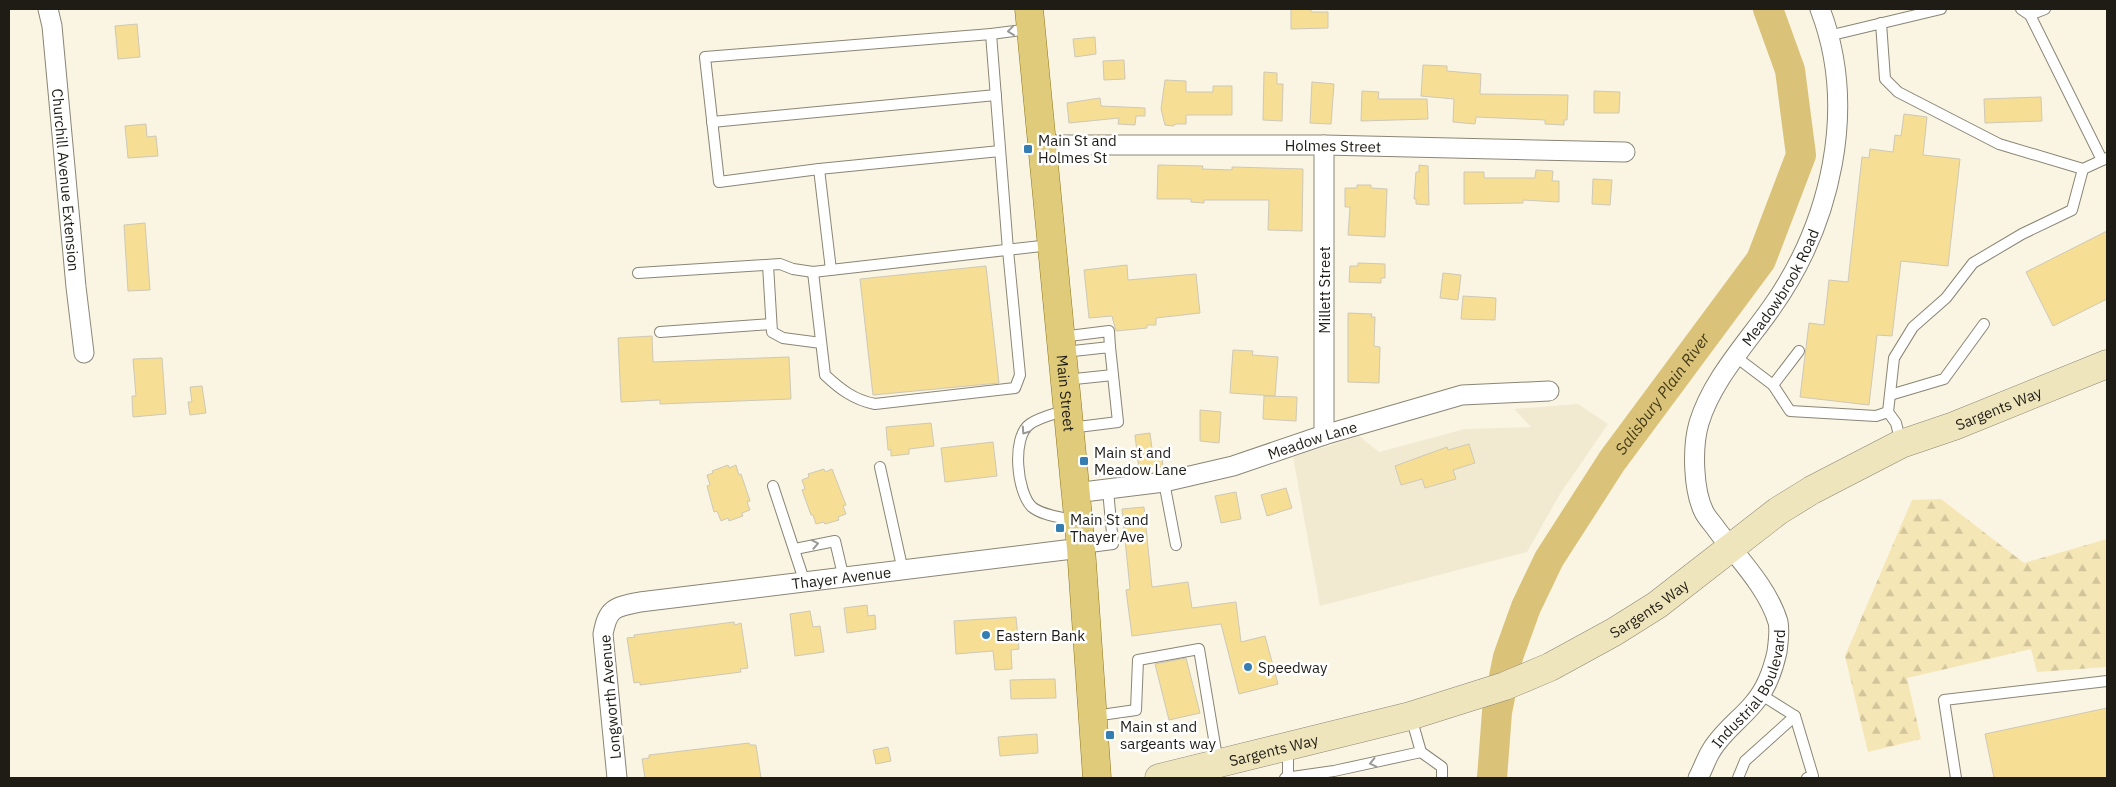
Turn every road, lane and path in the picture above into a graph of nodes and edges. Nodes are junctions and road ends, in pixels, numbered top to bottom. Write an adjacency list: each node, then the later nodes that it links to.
1 (49, 9): 33 (street, Churchill Avenue Extension)
2 (1820, 9): 10 (street, Meadowbrook Road)
3 (1942, 9): 8 (lane)
4 (2021, 9): 6 (lane)
5 (2045, 9): 6 (lane)
6 (2030, 15): 17 (lane)
7 (1030, 19): 9 (lane, one-way to 9); 13 (main road, Main Street)
8 (1881, 23): 10 (lane); 19 (lane)
9 (991, 34): 11 (lane); 12 (lane)
10 (1828, 36): 34 (street, Meadowbrook Road)
11 (996, 95): 12 (lane); 15 (lane)
12 (712, 122): 18 (lane)
13 (1042, 145): 14 (street, Holmes Street); 20 (main road, Main Street)
14 (1324, 145): 16 (street, Holmes Street); 43 (street, Millett Street)
15 (1000, 150): 18 (lane); 21 (lane)
16 (1625, 152)
17 (2104, 159): 19 (lane)
18 (820, 169): 23 (lane)
19 (2083, 169): 40 (lane)
20 (1052, 245): 21 (lane); 30 (main road, Main Street)
21 (1008, 250): 23 (lane); 29 (lane)
22 (768, 265): 24 (lane); 25 (lane); 26 (lane)
23 (831, 270): 24 (lane)
24 (812, 272): 29 (lane)
25 (638, 273)
26 (772, 324): 28 (lane); 29 (lane)
27 (1984, 324): 40 (lane)
28 (660, 332)
29 (821, 344)
30 (1061, 344): 31 (lane); 31 (lane); 37 (main road, Main Street)
31 (1110, 347): 36 (lane)
32 (1799, 350): 38 (lane)
33 (84, 352)
34 (1736, 357): 38 (lane); 53 (street, Meadowbrook Road)
35 (2107, 364): 44 (main road, Sargents Way)
36 (1113, 375): 37 (lane); 42 (lane)
37 (1064, 381): 42 (main road, Main Street)
38 (1773, 385): 41 (lane)
39 (1549, 391): 43 (street, Meadow Lane)
40 (1890, 396): 41 (lane)
41 (1888, 412): 44 (lane)
42 (1068, 419): 49 (main road, Main Street); 50 (lane, one-way to 50)
43 (1324, 435): 46 (street, Meadow Lane)
44 (1901, 444): 53 (main road, Sargents Way)
45 (880, 467): 55 (lane)
46 (1164, 482): 48 (street, Meadow Lane); 51 (lane)
47 (773, 486): 54 (lane)
48 (1108, 490): 49 (street, Meadow Lane); 52 (lane)
49 (1075, 493): 50 (main road, Main Street)
50 (1078, 521): 52 (main road, Main Street)
51 (1176, 545)
52 (1081, 548): 55 (street, Thayer Avenue); 61 (main road, Main Street)
53 (1730, 548): 60 (street, Industrial Boulevard); 62 (main road, Sargents Way)
54 (795, 549): 56 (lane, one-way to 56); 57 (lane)
55 (903, 571): 56 (street, Thayer Avenue)
56 (844, 579): 57 (street, Thayer Avenue)
57 (805, 583): 58 (street, Thayer Avenue)
58 (606, 616): 67 (street, Longworth Avenue)
59 (2107, 681): 75 (lane)
60 (1760, 694): 63 (lane); 72 (street, Industrial Boulevard)
61 (1093, 716): 66 (lane); 68 (main road, Main Street)
62 (1410, 716): 64 (main road, Sargents Way); 65 (lane)
63 (1795, 716): 73 (lane); 74 (lane)
64 (1288, 746): 66 (main road, Sargents Way); 70 (lane)
65 (1420, 752): 70 (lane, one-way to 70); 71 (lane)
66 (1218, 764): 69 (main road, Sargents Way)
67 (617, 778)
68 (1097, 778)
69 (1159, 778)
70 (1287, 778)
71 (1442, 778)
72 (1698, 778)
73 (1738, 778)
74 (1807, 778)
75 (1956, 778)

